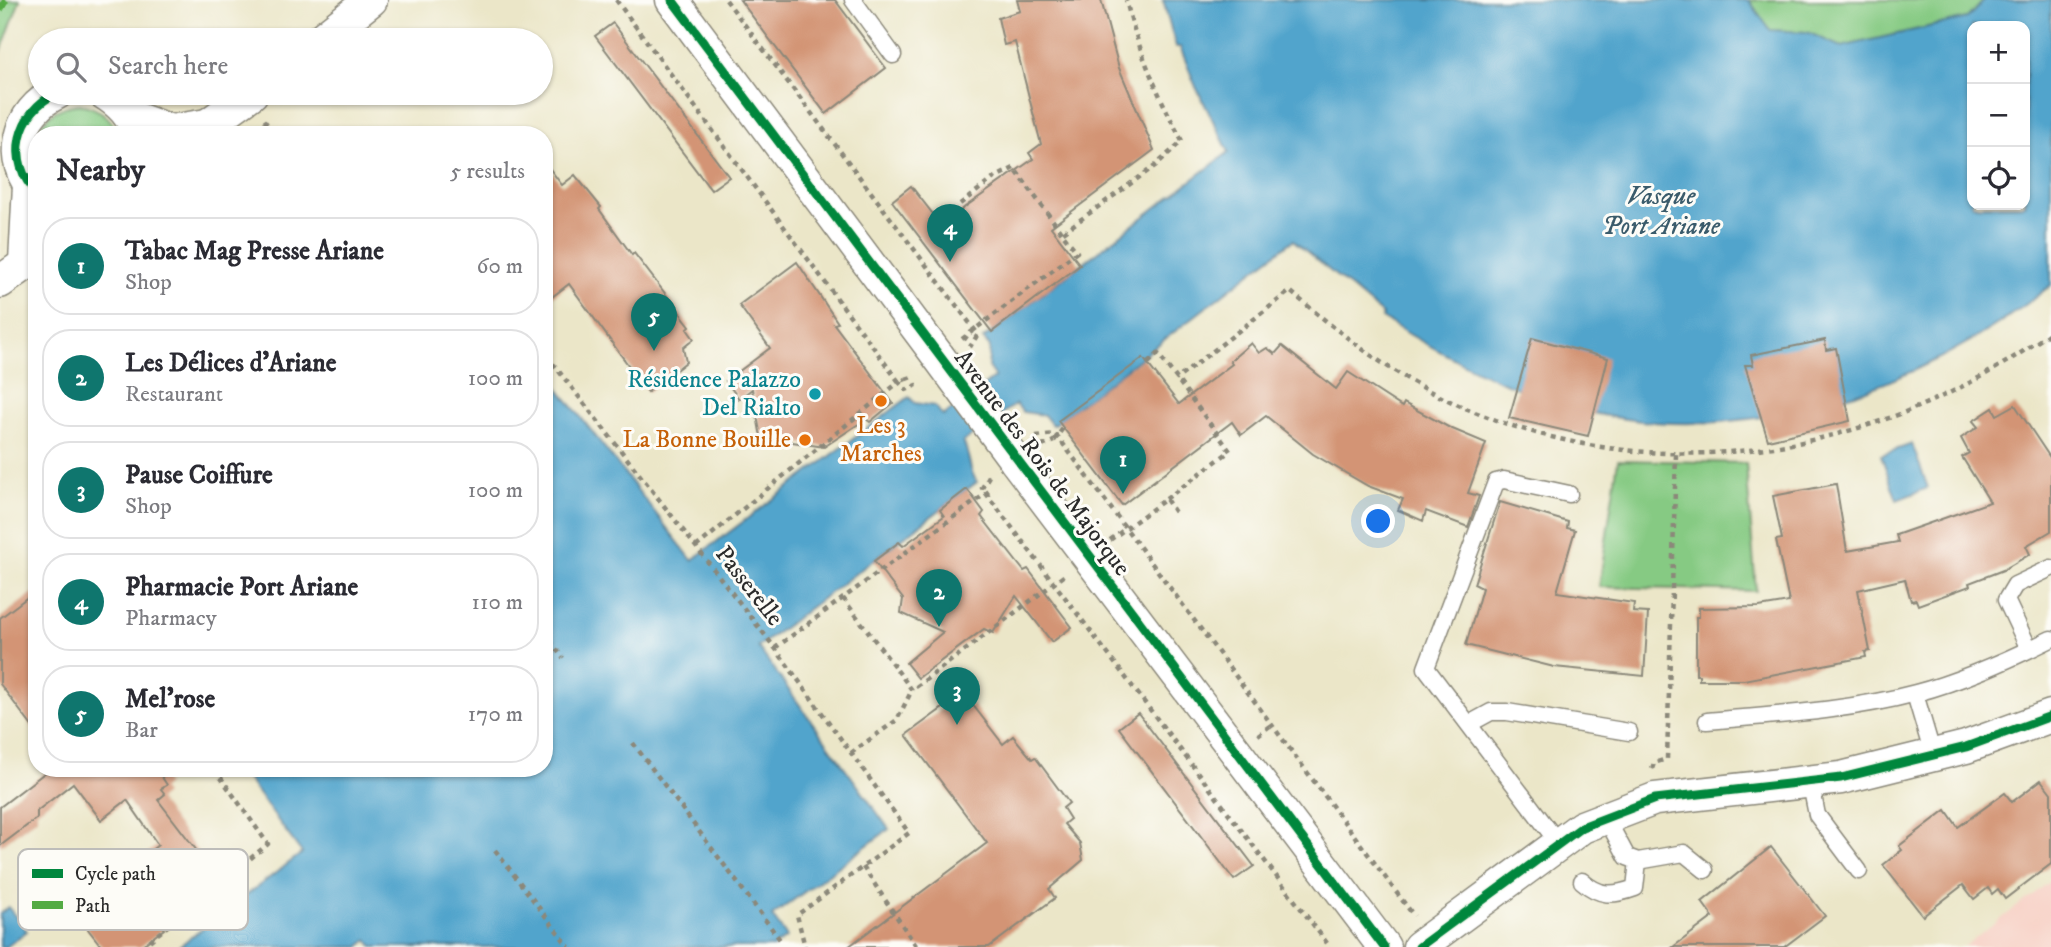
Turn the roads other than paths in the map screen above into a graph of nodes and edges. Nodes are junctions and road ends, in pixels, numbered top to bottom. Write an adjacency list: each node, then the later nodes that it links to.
1 (372, 0): 4 (street)
2 (672, 0): 31 (street, Avenue des Rois de Majorque, bridge)
3 (853, 0): 5 (lane)
4 (336, 28)
5 (893, 55)
6 (40, 105): 11 (street)
7 (120, 105): 9 (street)
8 (235, 105): 10 (street)
9 (135, 126)
10 (207, 126)
11 (28, 181)
12 (28, 261): 13 (street)
13 (0, 282)
14 (1569, 494): 21 (lane)
15 (2051, 568): 17 (lane)
16 (2051, 639): 17 (lane)
17 (2029, 649): 18 (lane)
18 (1915, 694): 19 (lane); 23 (lane)
19 (1707, 721)
20 (2048, 723): 23 (street)
21 (1469, 724): 22 (lane); 26 (lane)
22 (1629, 732)
23 (1933, 755): 24 (street)
24 (1810, 780): 25 (street); 29 (lane)
25 (1605, 816): 26 (street); 27 (lane)
26 (1559, 844): 32 (street)
27 (1638, 860): 28 (lane); 30 (lane)
28 (1705, 870)
29 (1859, 871)
30 (1582, 881)
31 (1384, 947)
32 (1419, 947)

